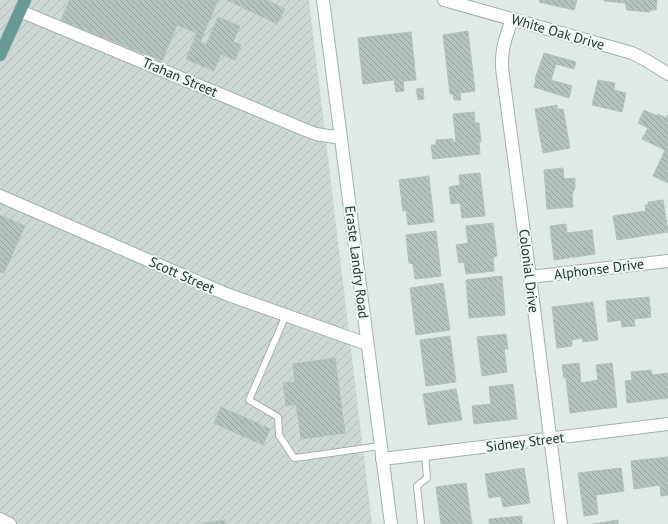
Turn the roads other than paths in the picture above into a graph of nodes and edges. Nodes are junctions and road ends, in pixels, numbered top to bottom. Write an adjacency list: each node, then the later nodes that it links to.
1 (323, 0): 7 (street, Eraste Landry Road)
2 (444, 0): 4 (street, White Oak Drive)
3 (22, 5): 5 (main road); 7 (street, Trahan Street)
4 (512, 19): 6 (street, White Oak Drive); 10 (street, Colonial Drive)
5 (0, 55)
6 (668, 74)
7 (341, 138): 12 (street, Eraste Landry Road)
8 (0, 196): 11 (street, Scott Street)
9 (668, 261): 10 (street, Alphonse Drive)
10 (530, 277): 14 (street, Colonial Drive)
11 (286, 315): 12 (street, Scott Street); 15 (lane)
12 (367, 344): 15 (street, Eraste Landry Road)
13 (668, 424): 14 (street, Sidney Street)
14 (550, 439): 16 (street, Sidney Street); 22 (street, Colonial Drive)
15 (380, 446): 17 (street, Eraste Landry Road)
16 (425, 454): 17 (street, Sidney Street); 21 (lane)
17 (382, 459): 20 (street, Eraste Landry Road)
18 (0, 520): 19 (street)
19 (10, 524)
20 (391, 524)
21 (421, 524)
22 (561, 524)

